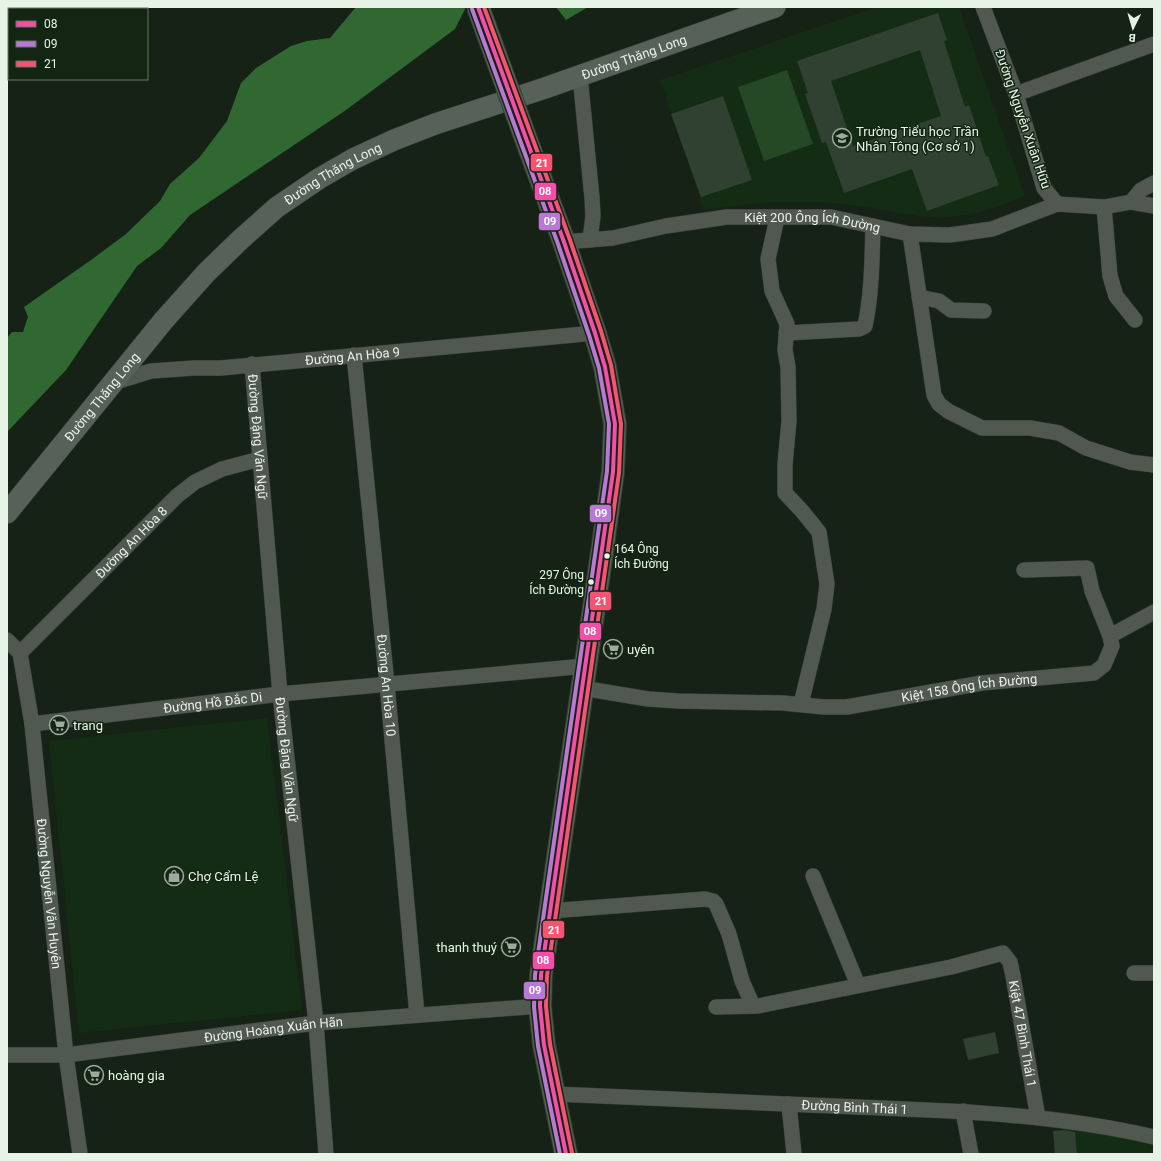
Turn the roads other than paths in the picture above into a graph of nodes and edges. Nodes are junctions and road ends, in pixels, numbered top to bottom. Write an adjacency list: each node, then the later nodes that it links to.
1 (478, 7): 16 (main road, bridge)
2 (775, 7): 5 (street, Đường Thăng Long)
3 (983, 7): 6 (street, Đường Nguyễn Xuân Hữu)
4 (1154, 44): 6 (street)
5 (580, 76): 15 (street); 24 (street, Đường Thăng Long)
6 (1016, 94): 9 (street, Đường Nguyễn Xuân Hữu)
7 (1154, 183): 8 (street)
8 (1131, 202): 10 (street, Đường Nguyễn Xuân Hữu); 11 (street, Đường Nguyễn Xuân Hữu)
9 (1057, 204): 11 (street, Đường Nguyễn Xuân Hữu); 14 (street, Kiệt 200 Ông Ích Đường)
10 (1154, 206)
11 (1104, 207): 19 (street)
12 (777, 218): 13 (street, Kiệt 200 Ông Ích Đường); 15 (street, Kiệt 200 Ông Ích Đường); 21 (street)
13 (873, 226): 14 (street, Kiệt 200 Ông Ích Đường); 21 (street)
14 (910, 234): 17 (street)
15 (590, 240): 16 (street, Kiệt 200 Ông Ích Đường)
16 (564, 242): 20 (main road)
17 (919, 297): 18 (street); 26 (street)
18 (984, 311)
19 (1135, 320)
20 (595, 333): 22 (street, Đường An Hòa 9); 33 (main road)
21 (786, 333): 37 (street)
22 (354, 355): 23 (street, Đường An Hòa 9); 34 (street, Đường An Hòa 10)
23 (252, 364): 24 (street, Đường An Hòa 9); 25 (street, Đường Đặng Văn Ngữ)
24 (112, 383): 27 (street, Đường Thăng Long)
25 (260, 459): 32 (street, Đường An Hòa 8); 36 (street, Đường Đặng Văn Ngữ)
26 (1154, 465)
27 (7, 513)
28 (1024, 570): 30 (street, Kiệt 158 Ông Ích Đường)
29 (1154, 612): 30 (street)
30 (1110, 636): 37 (street, Kiệt 158 Ông Ích Đường)
31 (7, 640): 32 (street)
32 (20, 653): 38 (street, Đường Nguyễn Văn Huyên)
33 (586, 666): 34 (street, Đường Hồ Đắc Di); 35 (main road)
34 (387, 684): 36 (street, Đường Hồ Đắc Di); 47 (street, Đường An Hòa 10)
35 (582, 688): 37 (street, Kiệt 158 Ông Ích Đường); 40 (main road)
36 (280, 694): 38 (street, Đường Hồ Đắc Di); 48 (street, Đường Đặng Văn Ngữ)
37 (801, 704)
38 (32, 724): 50 (street, Đường Nguyễn Văn Huyên)
39 (814, 876): 43 (street)
40 (550, 911): 44 (main road); 45 (street)
41 (1134, 973): 42 (street)
42 (1154, 973)
43 (858, 985): 45 (street); 54 (street, Kiệt 47 Bình Thái 1)
44 (540, 1006): 47 (street, Đường Hoàng Xuân Hãn); 51 (main road)
45 (753, 1006): 46 (street)
46 (716, 1007)
47 (417, 1016): 48 (street, Đường Hoàng Xuân Hãn)
48 (316, 1023): 50 (street, Đường Hoàng Xuân Hãn); 57 (street, Đường Đặng Văn Ngữ)
49 (7, 1055): 50 (street, Đường Hoàng Xuân Hãn)
50 (66, 1055): 56 (street, Đường Nguyễn Văn Huyên)
51 (555, 1094): 52 (street, Đường Bình Thái 1); 58 (main road)
52 (789, 1104): 53 (street, Đường Bình Thái 1); 59 (street)
53 (963, 1111): 54 (street, Đường Bình Thái 1); 60 (street)
54 (1038, 1118): 55 (street, Đường Bình Thái 1)
55 (1154, 1137)
56 (80, 1154)
57 (326, 1154)
58 (566, 1154)
59 (794, 1154)
60 (971, 1154)

